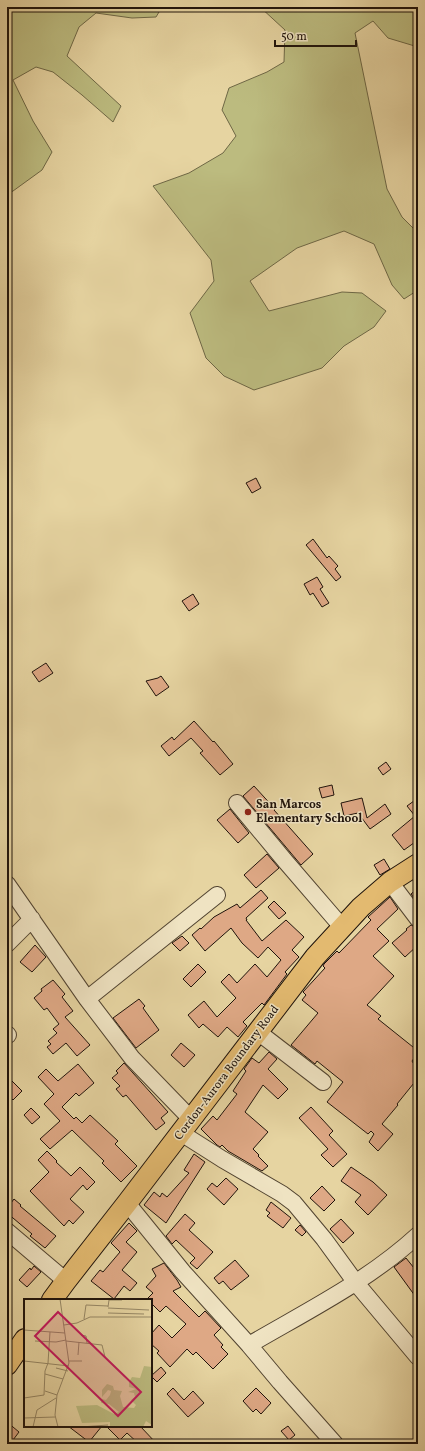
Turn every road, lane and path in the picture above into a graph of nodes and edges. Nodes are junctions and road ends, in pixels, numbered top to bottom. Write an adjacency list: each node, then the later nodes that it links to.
1 (237, 803): 8 (street)
2 (418, 864): 3 (main road, Cordon-Aurora Boundary Road)
3 (390, 882): 7 (street); 8 (main road, Cordon-Aurora Boundary Road)
4 (7, 884): 6 (street)
5 (217, 895): 10 (street)
6 (32, 919): 9 (street); 10 (street)
7 (418, 919)
8 (342, 927): 11 (main road, Cordon-Aurora Boundary Road)
9 (7, 944)
10 (88, 999): 13 (street)
11 (258, 1032): 12 (street); 13 (main road, Cordon-Aurora Boundary Road)
12 (323, 1082)
13 (186, 1126): 14 (main road, Cordon-Aurora Boundary Road); 18 (street)
14 (127, 1203): 17 (main road, Cordon-Aurora Boundary Road); 21 (street)
15 (7, 1231): 17 (street)
16 (418, 1235): 18 (street)
17 (66, 1281): 19 (main road, Cordon-Aurora Boundary Road)
18 (356, 1283): 21 (street); 22 (street)
19 (53, 1299)
20 (24, 1340): 23 (main road)
21 (249, 1345): 24 (street)
22 (418, 1356)
23 (7, 1365)
24 (335, 1444)

